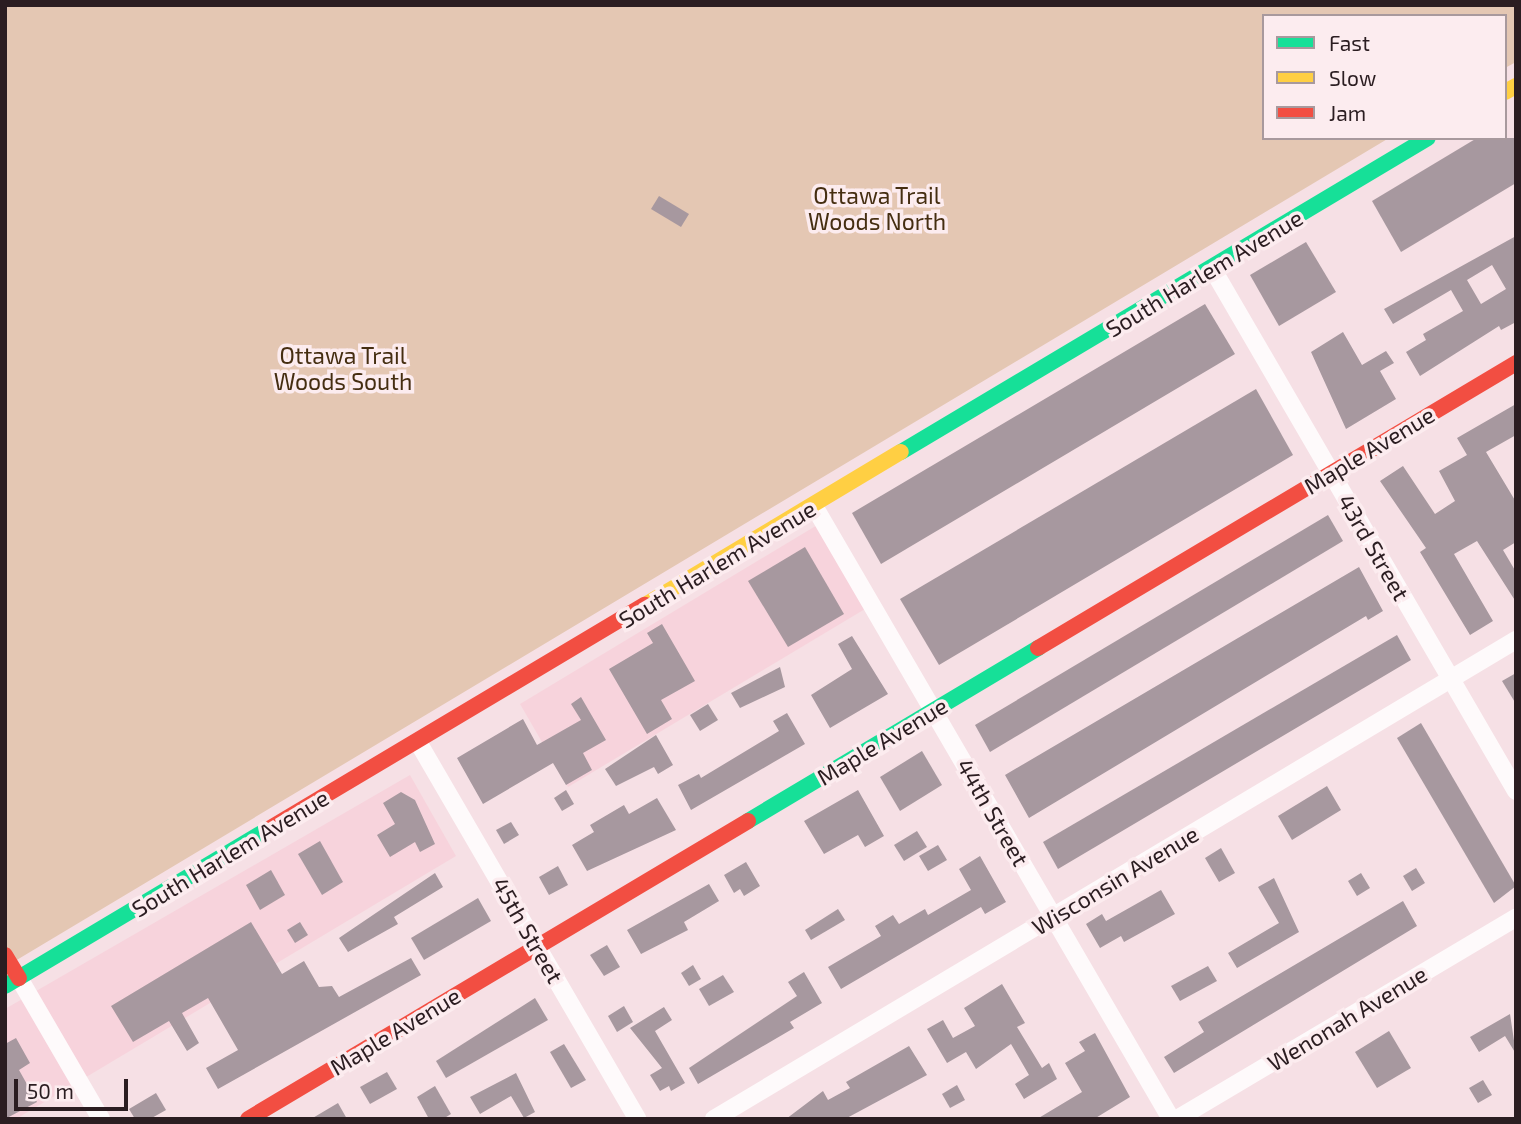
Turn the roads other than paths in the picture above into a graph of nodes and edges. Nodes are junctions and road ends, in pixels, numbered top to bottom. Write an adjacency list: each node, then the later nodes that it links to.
1 (1425, 140): 2 (main road, South Harlem Avenue)
2 (1212, 268): 4 (street, 43rd Street); 5 (main road, South Harlem Avenue)
3 (1516, 362): 4 (main road, Maple Avenue)
4 (1331, 473): 7 (street, 43rd Street); 8 (main road, Maple Avenue)
5 (814, 506): 8 (street, 44th Street); 9 (main road, South Harlem Avenue)
6 (1516, 640): 7 (street, Wisconsin Avenue)
7 (1451, 679): 10 (street, 43rd Street); 11 (street, Wisconsin Avenue)
8 (933, 710): 11 (street, 44th Street); 13 (main road, Maple Avenue)
9 (418, 742): 13 (street, 45th Street); 15 (main road, South Harlem Avenue)
10 (1516, 791)
11 (1053, 916): 19 (street, Wisconsin Avenue); 20 (street, 44th Street)
12 (1516, 918): 21 (street, Wenonah Avenue)
13 (537, 946): 17 (main road, Maple Avenue); 18 (street, 45th Street)
14 (5, 956): 15 (main road)
15 (12, 982): 16 (street)
16 (101, 1119)
17 (248, 1119)
18 (637, 1119)
19 (714, 1119)
20 (1171, 1119)
21 (1177, 1119)

